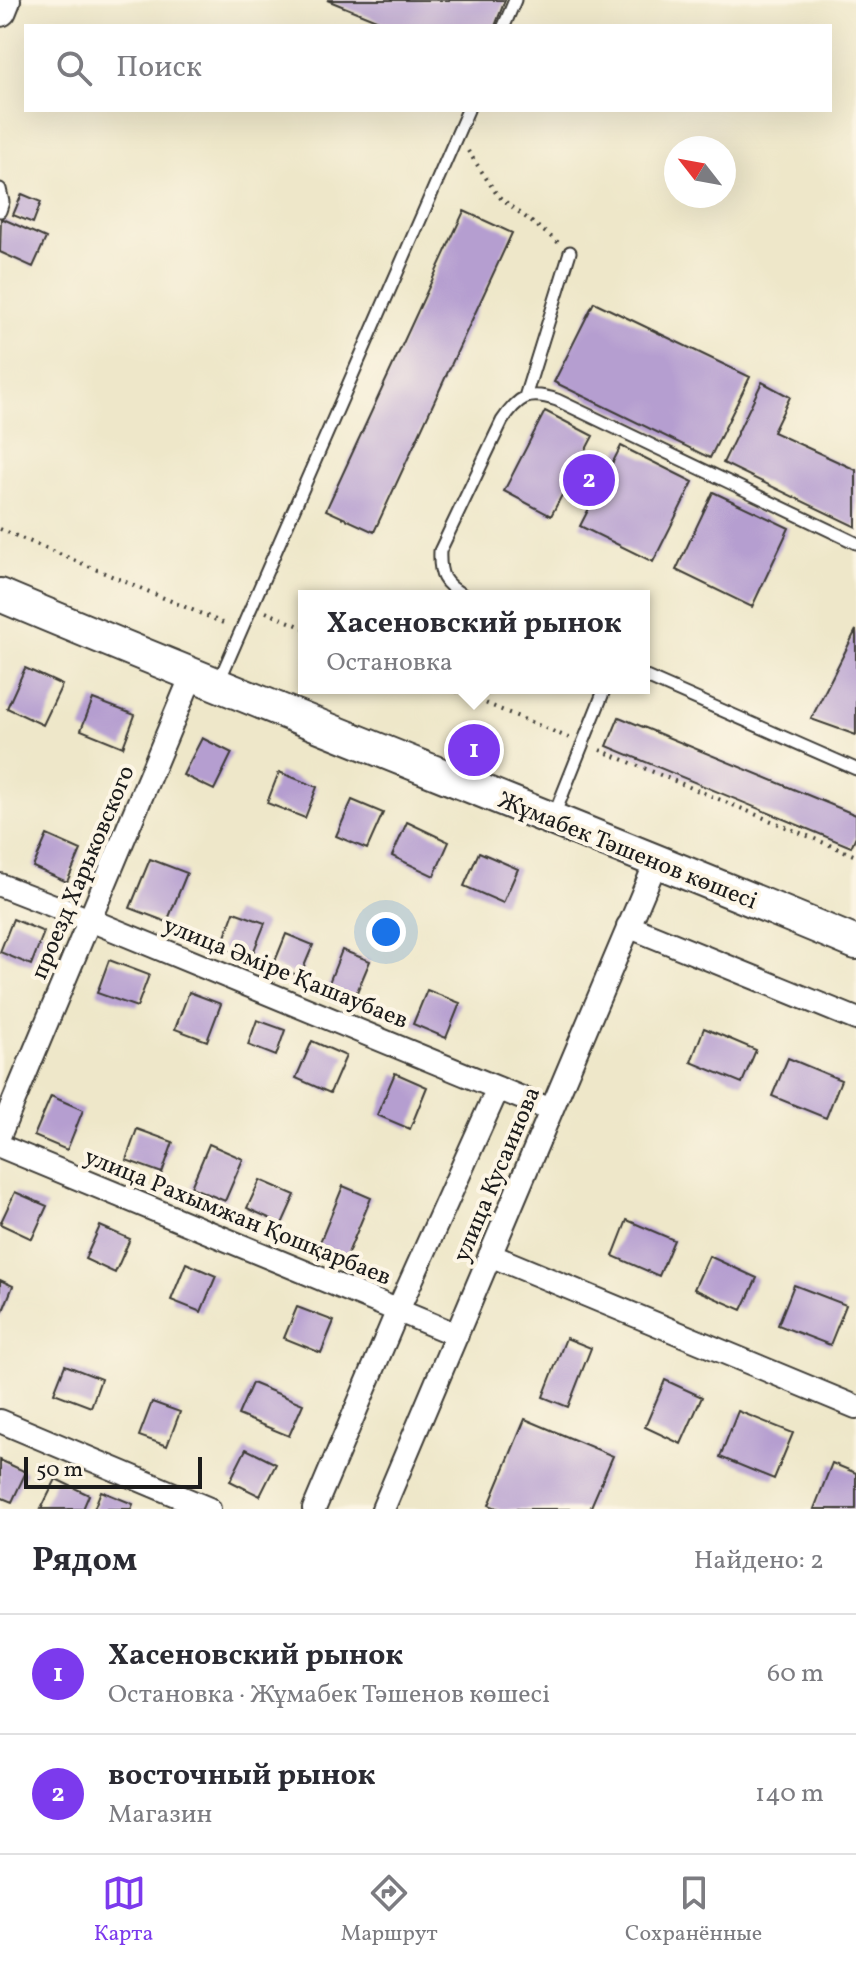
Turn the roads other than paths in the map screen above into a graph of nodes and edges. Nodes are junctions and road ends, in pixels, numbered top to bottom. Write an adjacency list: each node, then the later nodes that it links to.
1 (4, 0): 3 (main road)
2 (515, 0): 4 (lane)
3 (0, 10)
4 (505, 24)
5 (467, 112): 14 (lane)
6 (0, 189): 7 (lane)
7 (0, 211)
8 (570, 252): 9 (lane)
9 (525, 397): 10 (lane); 11 (lane)
10 (856, 543)
11 (456, 590)
12 (0, 595): 14 (main road, Жұмабек Тәшенов көшесі)
13 (650, 679): 16 (lane)
14 (205, 680): 17 (main road, Жұмабек Тәшенов көшесі); 20 (street, проезд Харьковского)
15 (603, 694): 17 (lane)
16 (856, 769)
17 (553, 819): 18 (main road, Жұмабек Тәшенов көшесі)
18 (657, 860): 21 (street, улица Кусаинова); 22 (main road, Жұмабек Тәшенов көшесі)
19 (0, 885): 20 (street, улица Әміре Қашаубаев)
20 (90, 920): 24 (street, улица Әміре Қашаубаев); 26 (street, проезд Харьковского)
21 (628, 926): 23 (street); 25 (street, улица Кусаинова)
22 (856, 943)
23 (856, 1019)
24 (498, 1088): 25 (street, улица Әміре Қашаубаев); 29 (street)
25 (551, 1110): 28 (street, улица Кусаинова)
26 (0, 1134)
27 (0, 1146): 29 (street, улица Рахымжан Қошқарбаев)
28 (490, 1255): 30 (street, улица Кусаинова); 31 (street)
29 (398, 1310): 30 (street, улица Рахымжан Қошқарбаев); 34 (street)
30 (457, 1335): 35 (street, улица Кусаинова)
31 (856, 1407)
32 (0, 1421): 33 (street)
33 (209, 1509)
34 (314, 1509)
35 (383, 1509)

